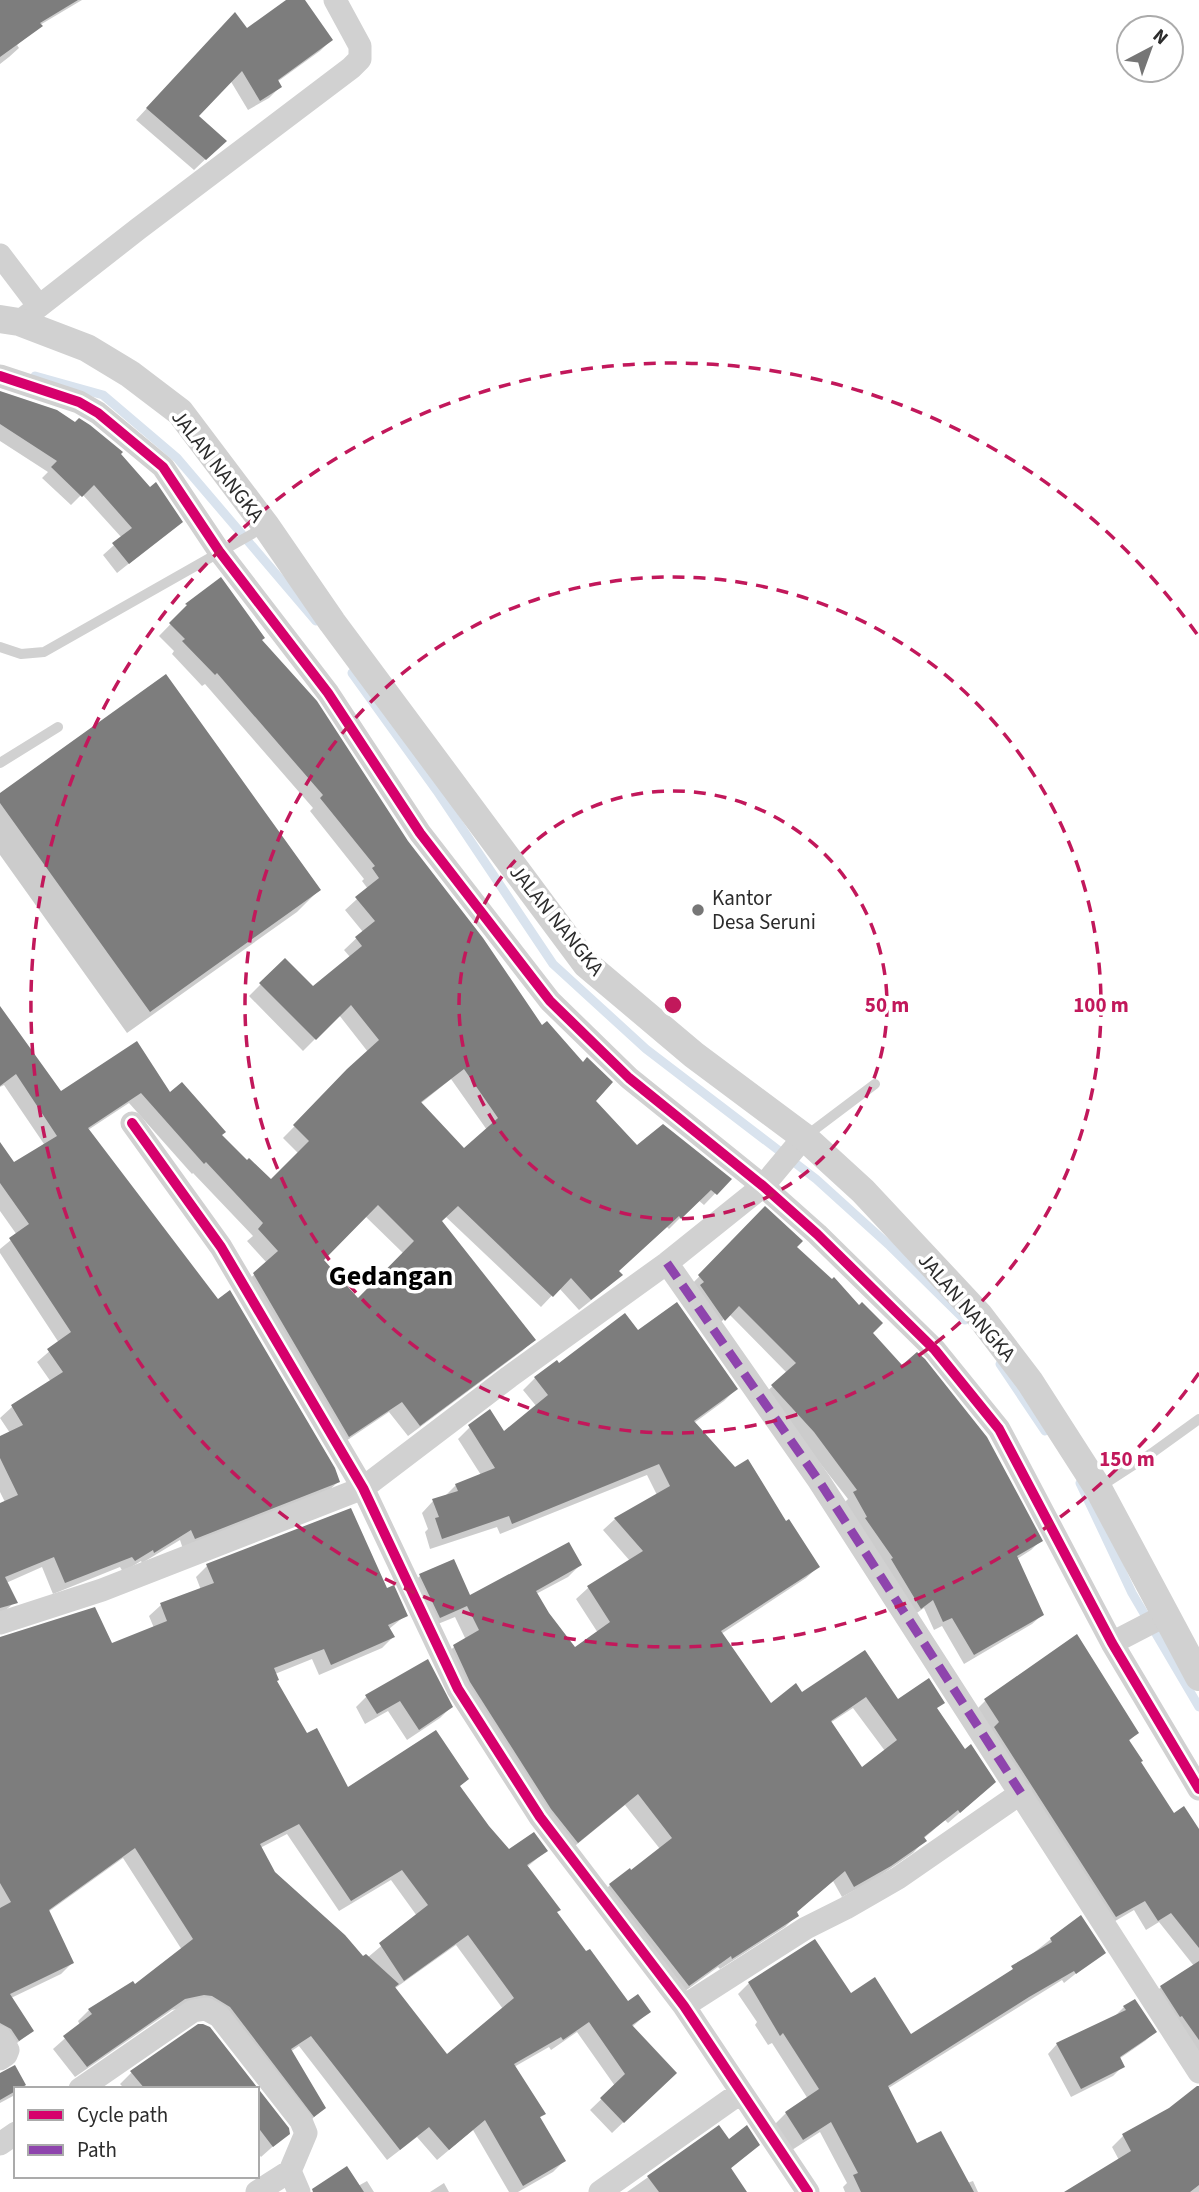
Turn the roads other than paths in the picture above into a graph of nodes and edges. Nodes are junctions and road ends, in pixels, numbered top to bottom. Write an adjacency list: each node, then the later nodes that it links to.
1 (335, 0): 3 (street)
2 (0, 255): 3 (street)
3 (19, 316): 5 (street, JALAN NANGKA)
4 (0, 376): 6 (street)
5 (262, 528): 6 (lane); 12 (street, JALAN NANGKA)
6 (223, 549): 7 (lane); 13 (street)
7 (0, 647)
8 (58, 727): 9 (lane)
9 (0, 763)
10 (875, 1084): 12 (lane)
11 (132, 1122): 16 (street)
12 (796, 1147): 13 (street); 17 (street, JALAN NANGKA)
13 (768, 1182): 14 (street); 20 (street)
14 (667, 1263): 16 (street); 23 (street)
15 (1199, 1419): 17 (lane)
16 (363, 1488): 19 (street); 24 (street)
17 (1098, 1488): 18 (street, JALAN NANGKA)
18 (1160, 1618): 20 (street); 21 (street, JALAN NANGKA)
19 (0, 1623)
20 (1116, 1641): 22 (street)
21 (1199, 1677)
22 (1199, 1789)
23 (1021, 1793): 24 (street); 27 (street)
24 (684, 2006): 29 (street)
25 (0, 2037): 26 (street)
26 (0, 2059)
27 (1199, 2072)
28 (83, 2087): 30 (street)
29 (740, 2093): 32 (street); 33 (street)
30 (295, 2182): 31 (street)
31 (257, 2192)
32 (600, 2192)
33 (808, 2192)

